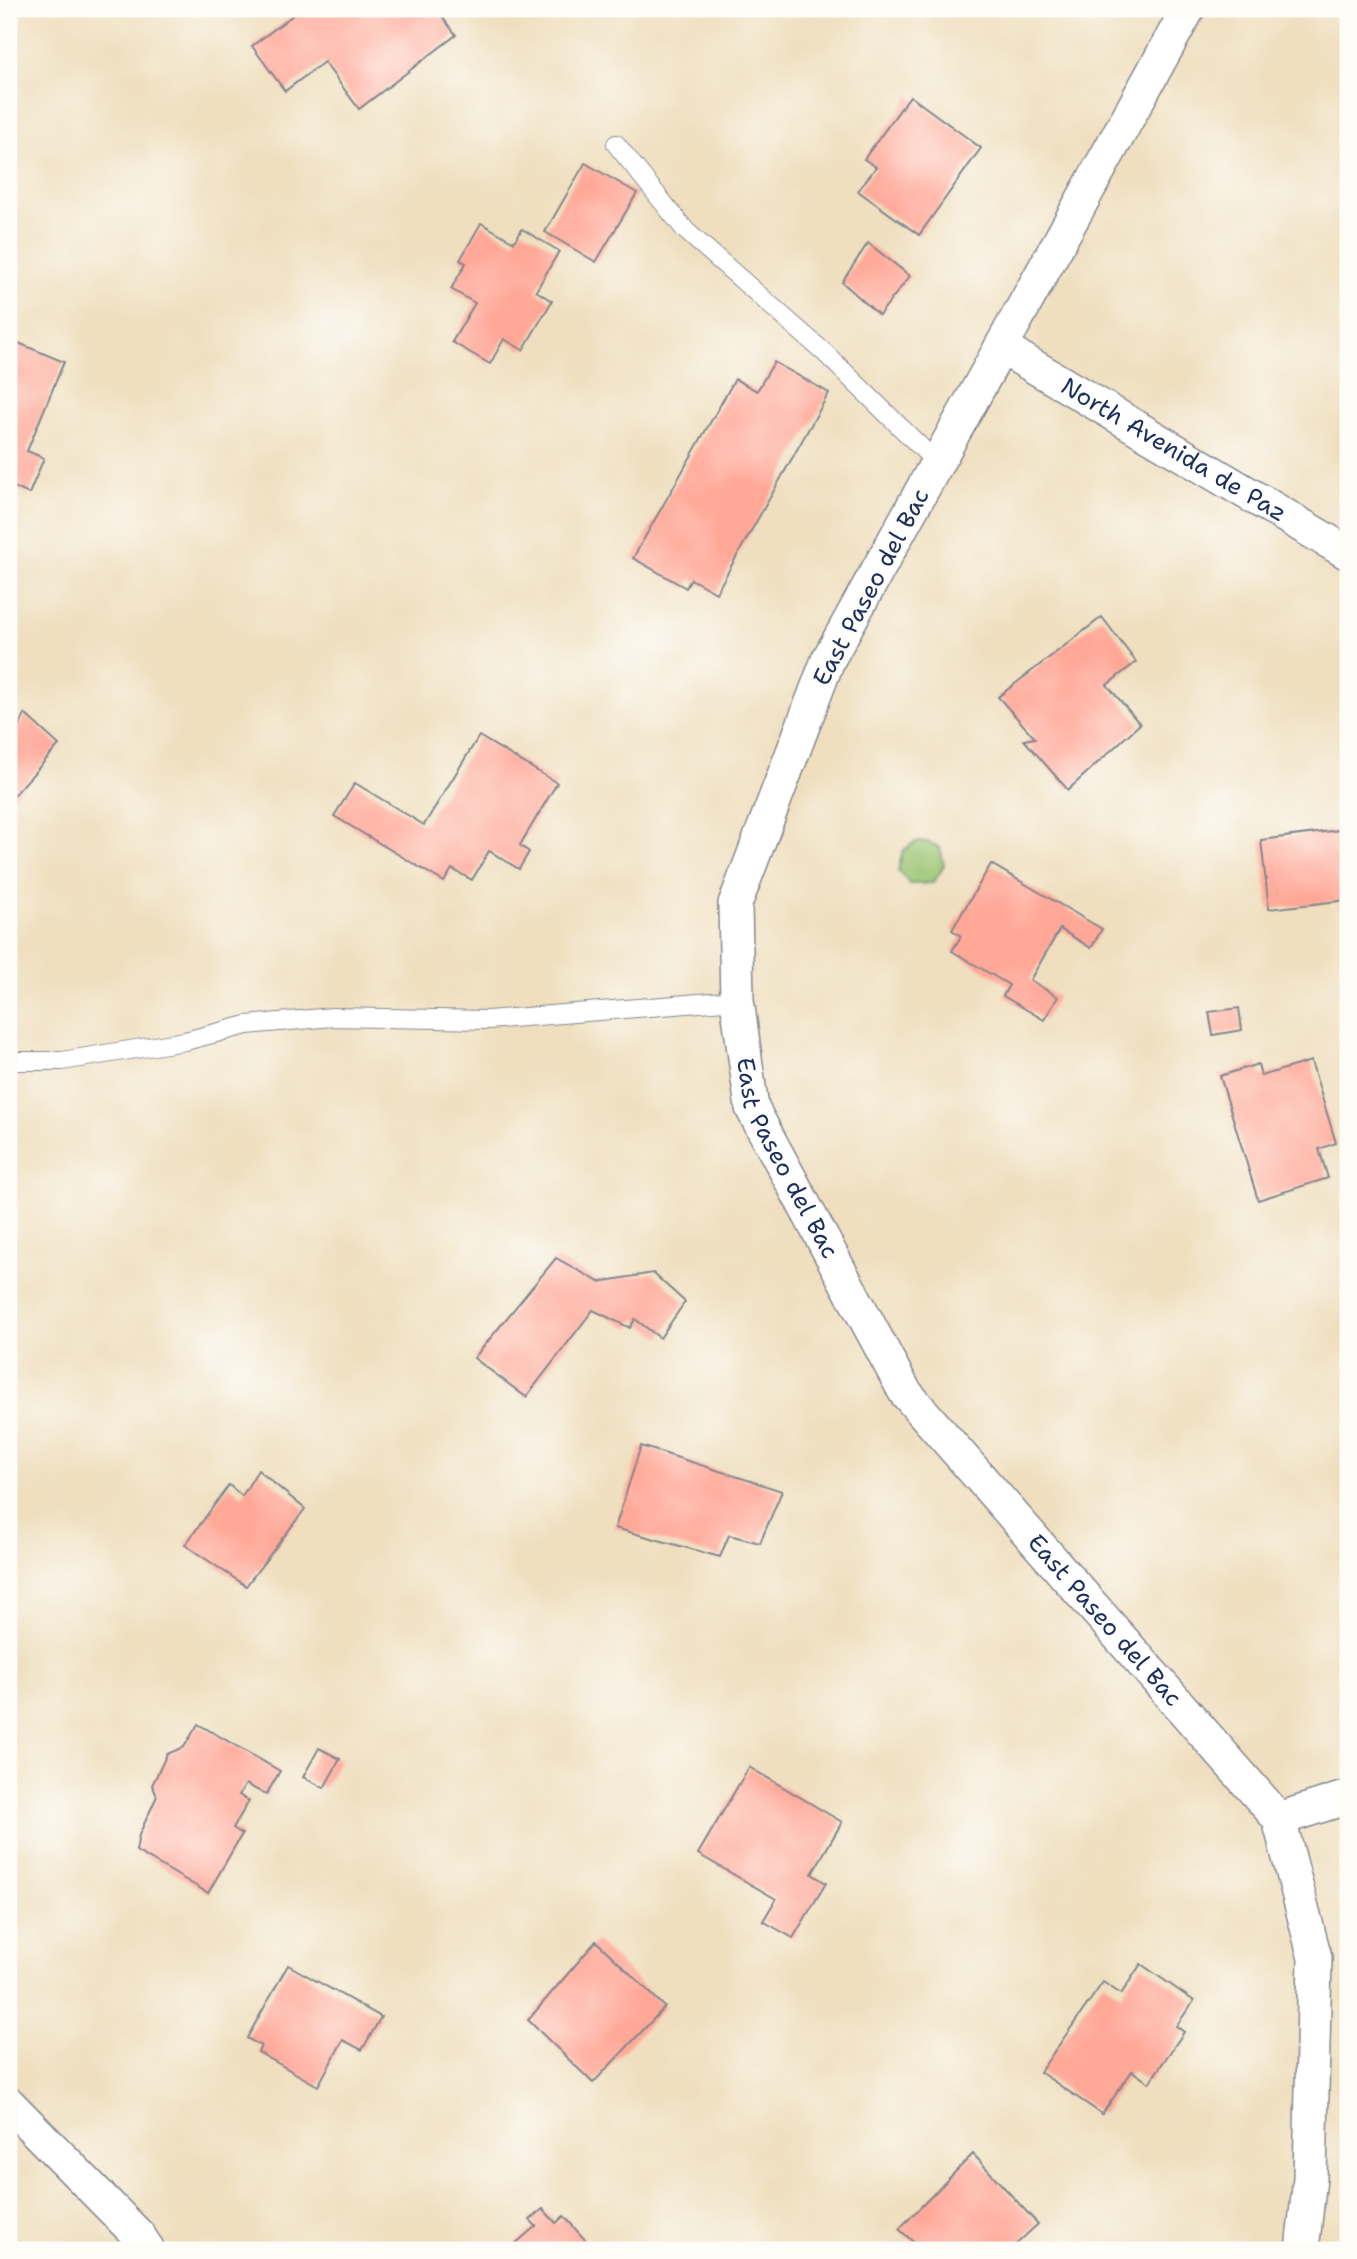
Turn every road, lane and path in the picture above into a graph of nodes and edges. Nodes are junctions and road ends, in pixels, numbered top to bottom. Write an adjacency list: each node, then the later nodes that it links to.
1 (1188, 9): 3 (street, East Paseo del Bac)
2 (615, 144): 4 (lane)
3 (1001, 348): 4 (street, East Paseo del Bac); 5 (street, North Avenida de Paz)
4 (937, 463): 6 (street, East Paseo del Bac)
5 (1348, 553)
6 (737, 1000): 7 (lane); 9 (street, East Paseo del Bac)
7 (9, 1061)
8 (1348, 1797): 9 (street)
9 (1279, 1819): 12 (street, East Paseo del Bac)
10 (9, 2104): 11 (street)
11 (136, 2245)
12 (1302, 2250)

